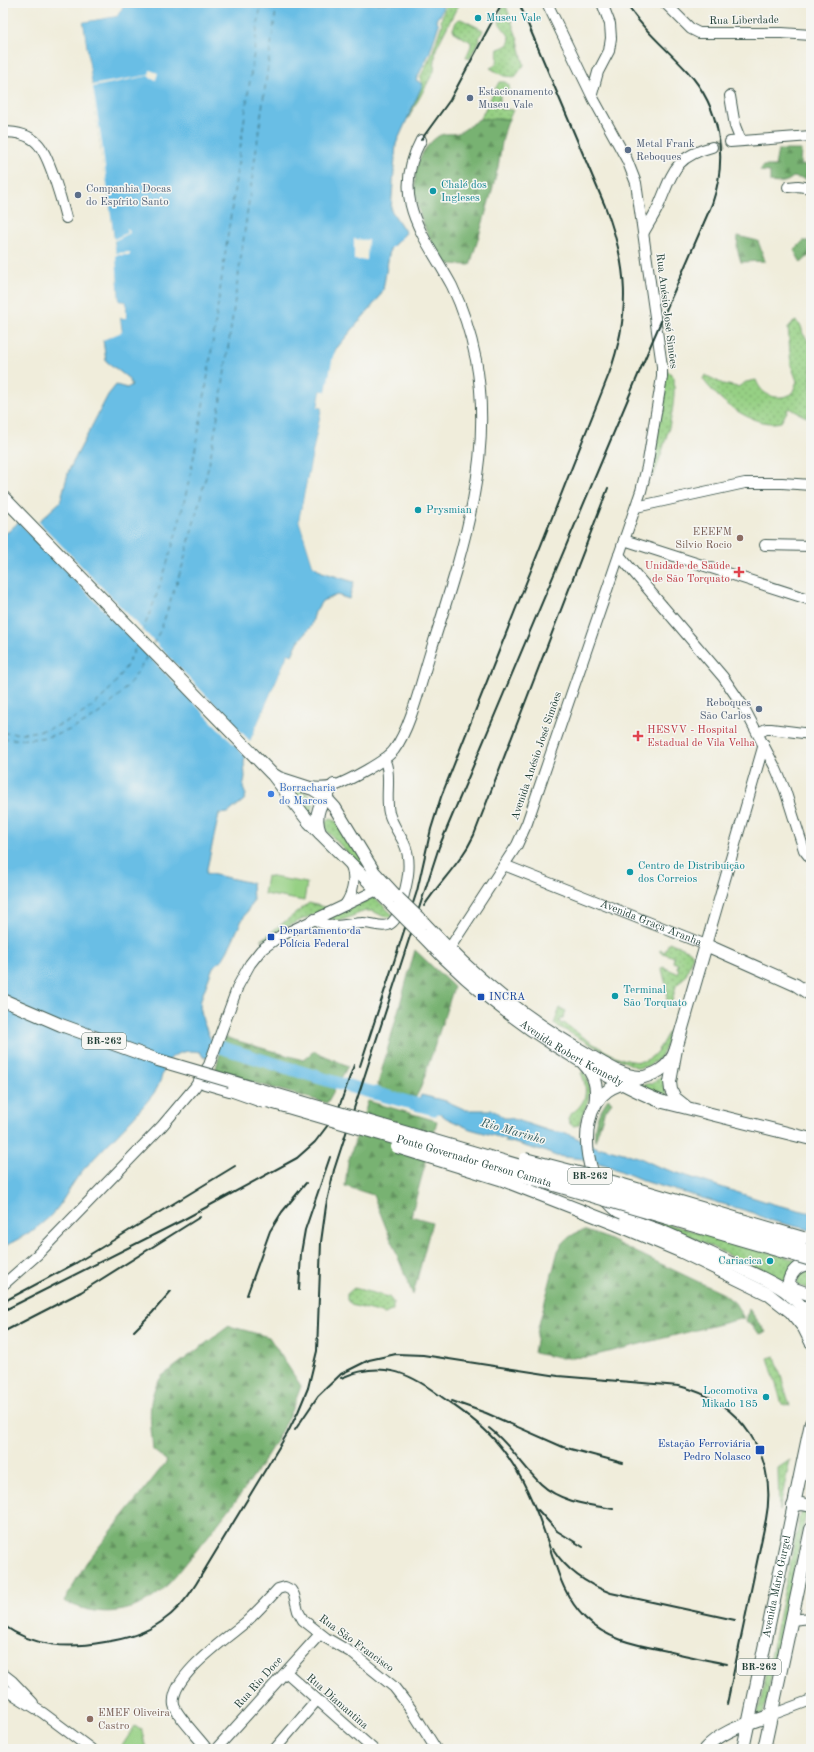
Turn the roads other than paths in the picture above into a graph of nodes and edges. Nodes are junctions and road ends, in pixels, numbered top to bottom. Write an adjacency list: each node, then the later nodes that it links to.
1 (547, 3): 5 (street, Rua Anésio José Simões)
2 (602, 3): 5 (street)
3 (665, 3): 4 (street, Rua Liberdade)
4 (811, 35)
5 (592, 94): 15 (street, Rua Anésio José Simões)
6 (730, 96): 10 (street)
7 (3, 132): 17 (street)
8 (811, 136): 10 (street)
9 (421, 140): 30 (street)
10 (741, 141): 11 (street)
11 (730, 142)
12 (712, 147): 16 (street)
13 (788, 187): 14 (street)
14 (811, 188)
15 (640, 201): 16 (street); 18 (street, Rua Anésio José Simões)
16 (658, 207): 18 (street)
17 (66, 218)
18 (644, 232): 21 (street, Rua Anésio José Simões)
19 (811, 485): 21 (street)
20 (3, 498): 31 (main road)
21 (636, 507): 22 (street, Rua Anésio José Simões)
22 (624, 540): 25 (street, Rua Anésio José Simões); 26 (street)
23 (764, 545): 24 (street)
24 (811, 546)
25 (619, 555): 27 (street); 39 (street, Avenida Anésio José Simões)
26 (811, 600)
27 (758, 733): 28 (street); 29 (street)
28 (811, 734)
29 (764, 744): 36 (street); 45 (street)
30 (384, 759): 33 (street); 43 (street)
31 (271, 773): 32 (main road, Avenida Robert Kennedy); 35 (main road)
32 (306, 786): 33 (street); 34 (main road, Avenida Robert Kennedy)
33 (334, 786): 34 (main road)
34 (325, 797): 35 (main road); 41 (main road, Avenida Robert Kennedy)
35 (320, 833): 38 (main road)
36 (807, 850): 37 (street)
37 (811, 859)
38 (350, 863): 40 (main road, Avenida Robert Kennedy); 42 (street)
39 (504, 865): 45 (street, Avenida Graça Aranha); 46 (street, Avenida Anésio José Simões)
40 (377, 890): 41 (main road, Avenida Robert Kennedy); 42 (street)
41 (396, 903): 44 (main road, Avenida Robert Kennedy, bridge)
42 (345, 905): 43 (street)
43 (315, 919): 54 (street)
44 (423, 929): 46 (main road, Avenida Robert Kennedy); 53 (main road, Avenida Robert Kennedy)
45 (706, 945): 47 (main road, Avenida Graça Aranha); 52 (main road)
46 (449, 950): 55 (main road, Avenida Robert Kennedy)
47 (796, 985): 48 (street); 49 (main road, Avenida Graça Aranha)
48 (811, 987)
49 (811, 995)
50 (3, 1000): 54 (main road, BR-262, bridge)
51 (3, 1009): 54 (main road, BR-262)
52 (676, 1049): 55 (main road); 59 (main road)
53 (581, 1061): 56 (main road, Avenida Robert Kennedy); 58 (main road)
54 (207, 1074): 57 (main road, Ponte Governador Gerson Camata / BR-262); 60 (main road, Ponte Governador Gerson Camata, bridge); 66 (street)
55 (649, 1076): 56 (main road)
56 (621, 1083): 58 (main road); 59 (main road, Avenida Robert Kennedy)
57 (233, 1091): 64 (main road, Ponte Governador Gerson Camata, bridge); 70 (main road, BR-262, bridge)
58 (595, 1106): 67 (main road)
59 (686, 1107): 61 (main road, Avenida Robert Kennedy)
60 (374, 1123): 62 (main road, BR-262, bridge); 63 (main road, Ponte Governador Gerson Camata, bridge)
61 (811, 1139)
62 (807, 1240)
63 (811, 1251)
64 (811, 1260)
65 (811, 1264): 67 (main road)
66 (3, 1285)
67 (790, 1294): 68 (main road); 69 (main road)
68 (811, 1295)
69 (811, 1322)
70 (811, 1342)
71 (811, 1423): 72 (main road, Avenida Mário Gurgel / BR-262)
72 (793, 1506): 73 (main road); 85 (main road, Avenida Mário Gurgel / BR-262)
73 (811, 1506)
74 (811, 1529): 76 (main road, Avenida Mário Gurgel / BR-262)
75 (811, 1618): 76 (street)
76 (792, 1620): 84 (main road, Avenida Mário Gurgel / BR-262)
77 (320, 1634): 78 (street, Rua Rio Doce); 88 (street, Rua São Francisco); 91 (street, Rua São Francisco)
78 (286, 1672): 81 (street, Rua Diamantina); 86 (street, Rua Rio Doce)
79 (3, 1674): 83 (street)
80 (3, 1688): 83 (street)
81 (317, 1700): 89 (street); 90 (street, Rua Diamantina)
82 (811, 1700): 84 (street)
83 (43, 1713): 87 (street)
84 (771, 1715): 85 (main road); 94 (main road, Avenida Mário Gurgel / BR-262)
85 (748, 1724): 92 (main road); 93 (main road, Avenida Mário Gurgel / BR-262)
86 (218, 1748)
87 (91, 1749)
88 (207, 1749)
89 (274, 1749)
90 (373, 1749)
91 (436, 1749)
92 (705, 1749)
93 (743, 1749)
94 (764, 1749)

